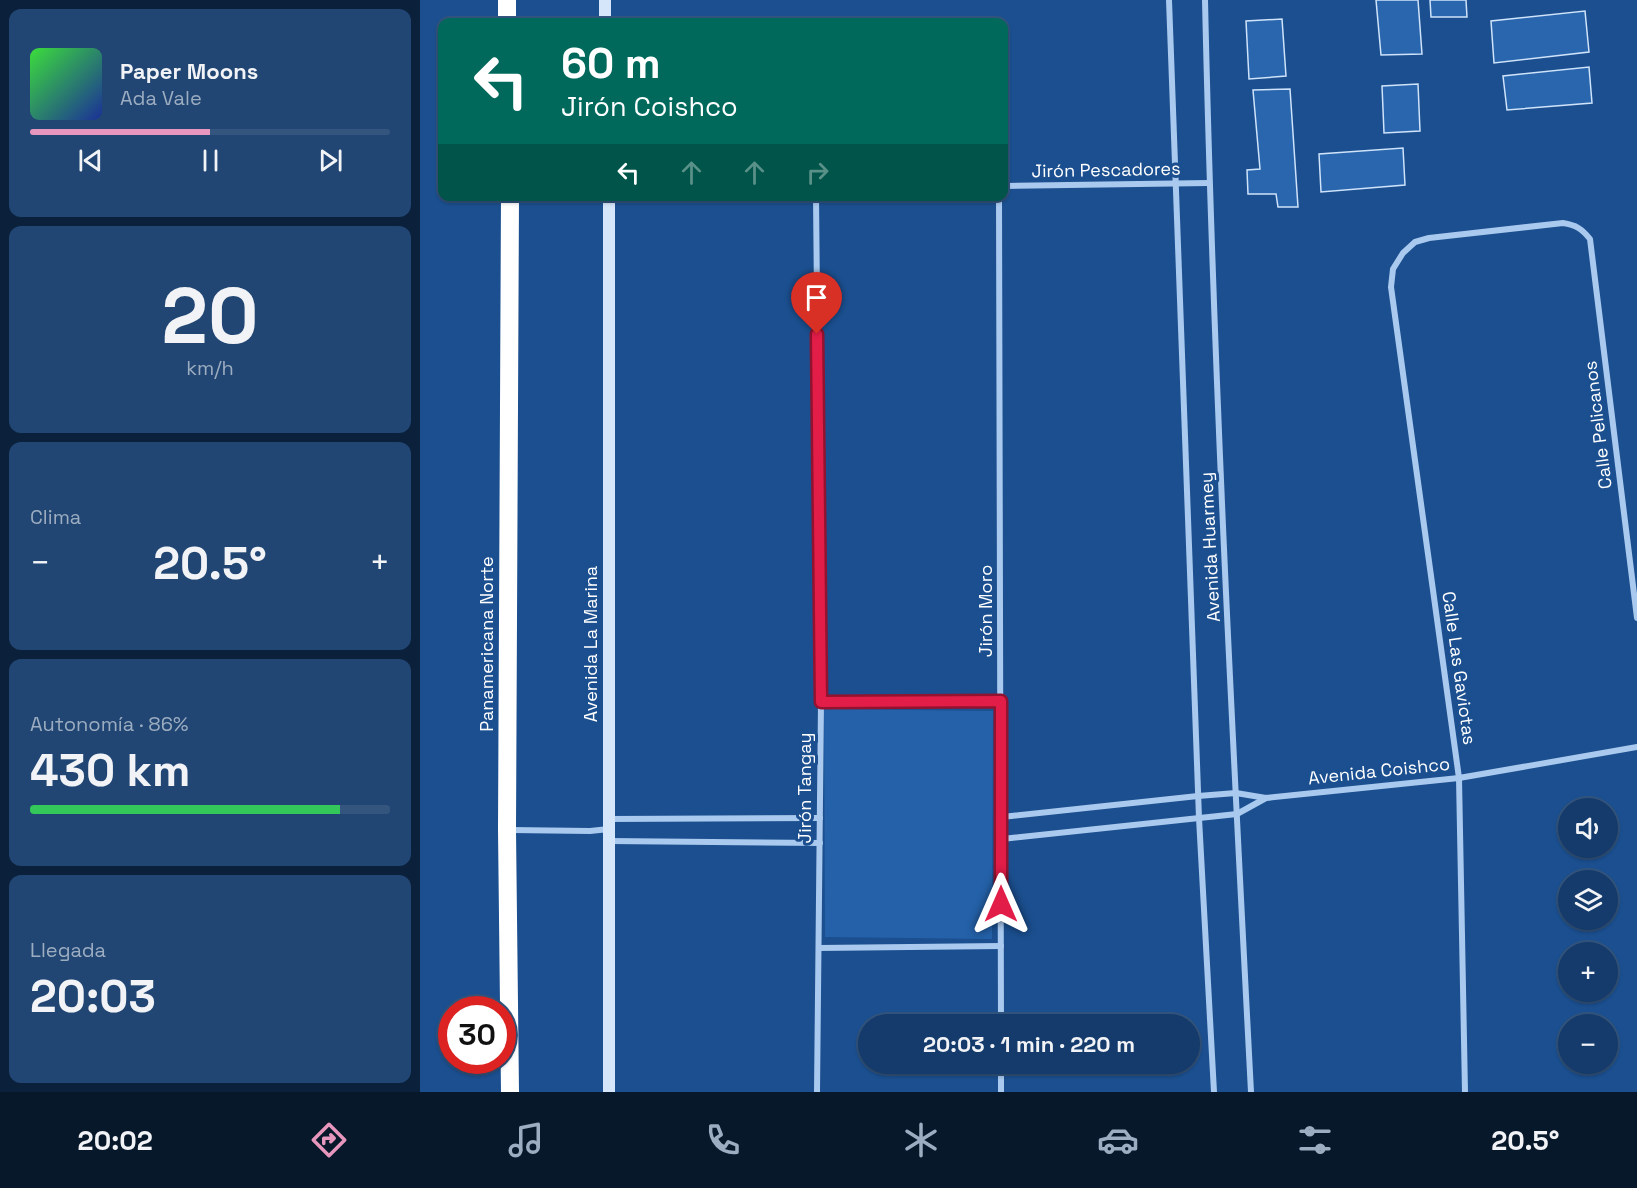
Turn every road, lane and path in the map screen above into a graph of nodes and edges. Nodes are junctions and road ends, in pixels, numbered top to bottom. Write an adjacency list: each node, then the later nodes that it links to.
1 (507, 0): 5 (highway)
2 (605, 0): 6 (main road)
3 (1169, 0): 8 (street, Avenida Huarmey)
4 (1205, 0): 7 (street, Avenida Huarmey)
5 (507, 18)
6 (605, 18)
7 (1209, 183): 8 (street, Jirón Pescadores); 20 (street, Avenida Huarmey)
8 (1176, 184): 9 (street, Jirón Pescadores); 21 (street, Avenida Huarmey)
9 (1008, 186)
10 (510, 201): 27 (highway, Panamericana Norte)
11 (609, 201): 28 (main road, Avenida La Marina)
12 (816, 201): 17 (street, Jirón Tangay)
13 (999, 201): 16 (street, Jirón Moro)
14 (1403, 253): 15 (street, Calle Pelicanos); 19 (street, Calle Las Gaviotas)
15 (1637, 618)
16 (1001, 701): 17 (street); 24 (street, Jirón Moro)
17 (821, 702): 25 (street, Jirón Tangay)
18 (1637, 747): 19 (street, Avenida Coishco)
19 (1459, 778): 22 (street, Avenida Coishco); 41 (street, Calle Las Gaviotas)
20 (1236, 793): 21 (street, Avenida Coishco); 22 (street, Avenida Coishco); 23 (street, Avenida Huarmey)
21 (1198, 796): 24 (street, Avenida Coishco); 26 (street, Avenida Huarmey)
22 (1266, 798): 23 (street, Avenida Coishco)
23 (1237, 814): 26 (street, Avenida Coishco); 40 (street, Avenida Huarmey)
24 (1002, 817): 29 (street, Jirón Moro)
25 (820, 818): 28 (street); 30 (street, Jirón Tangay)
26 (1199, 818): 29 (street, Avenida Coishco); 39 (street, Avenida Huarmey)
27 (507, 830): 28 (street); 35 (highway, Panamericana Norte)
28 (609, 830): 30 (street); 36 (main road, Avenida La Marina)
29 (1002, 839): 31 (street, Jirón Moro)
30 (820, 843): 32 (street, Jirón Tangay)
31 (1001, 946): 32 (street); 33 (street, Jirón Moro)
32 (819, 948): 37 (street, Jirón Tangay)
33 (1001, 1014)
34 (1001, 1074): 38 (street)
35 (510, 1092)
36 (609, 1092)
37 (817, 1092)
38 (1001, 1092)
39 (1214, 1092)
40 (1251, 1092)
41 (1465, 1092)

